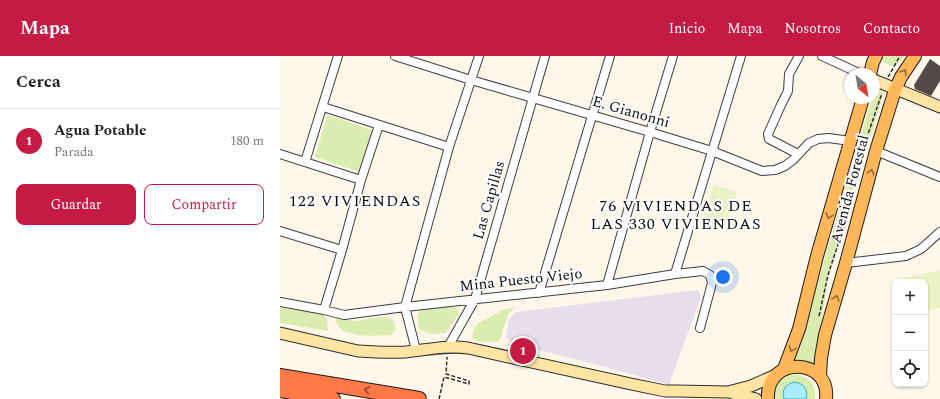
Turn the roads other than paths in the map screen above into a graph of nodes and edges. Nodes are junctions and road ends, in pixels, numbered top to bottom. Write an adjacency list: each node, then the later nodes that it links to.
1 (338, 56): 19 (street)
2 (395, 56): 14 (street, E. Gianonni)
3 (479, 56): 14 (street)
4 (546, 56): 17 (street, Las Capillas)
5 (610, 56): 21 (street)
6 (673, 56): 23 (street)
7 (741, 56): 27 (street)
8 (799, 56): 29 (street)
9 (822, 56): 12 (street)
10 (876, 56): 13 (main road)
11 (915, 56): 16 (main road, Avenida Forestal, one-way to 11)
12 (848, 68)
13 (872, 68)
14 (472, 80): 17 (street, E. Gianonni); 25 (street)
15 (880, 83): 16 (main road)
16 (890, 87): 20 (main road); 26 (main road, Avenida Forestal)
17 (533, 97): 21 (street, E. Gianonni); 40 (street, Las Capillas)
18 (861, 104): 24 (main road, Avenida Forestal)
19 (323, 107): 22 (street); 30 (street)
20 (940, 108)
21 (593, 115): 23 (street, E. Gianonni); 39 (street)
22 (379, 125): 25 (street); 32 (street)
23 (650, 132): 27 (street, E. Gianonni); 38 (street)
24 (850, 141): 29 (street, E. Gianonni); 48 (main road, Avenida Forestal, one-way to 48)
25 (449, 147): 42 (street)
26 (876, 150): 31 (street); 36 (main road, Avenida Forestal, one-way to 26)
27 (712, 151): 29 (street, E. Gianonni); 37 (street)
28 (280, 154): 30 (street)
29 (798, 154)
30 (305, 162): 32 (street)
31 (940, 177)
32 (361, 180): 35 (street)
33 (280, 231): 35 (street)
34 (940, 232): 36 (street)
35 (342, 250): 43 (street)
36 (846, 263): 50 (main road, Avenida Forestal, one-way to 36)
37 (675, 274): 38 (street, Mina Puesto Viejo); 44 (street, Mina Puesto Viejo)
38 (607, 285): 39 (street, Mina Puesto Viejo)
39 (539, 293): 40 (street, Mina Puesto Viejo)
40 (475, 299): 42 (street, Mina Puesto Viejo); 46 (street, Las Capillas)
41 (280, 302): 43 (street, Mina Puesto Viejo)
42 (405, 307): 43 (street, Mina Puesto Viejo); 47 (street)
43 (324, 310)
44 (700, 328)
45 (280, 333): 47 (main road)
46 (448, 347): 47 (main road); 52 (main road)
47 (416, 350)
48 (780, 372): 50 (main road); 52 (main road); 57 (main road, Avenida Forestal)
49 (280, 376): 55 (highway, one-way to 49)
50 (820, 376): 53 (main road)
51 (280, 390): 54 (highway)
52 (728, 392): 56 (main road)
53 (828, 397)
54 (333, 399)
55 (419, 399)
56 (756, 399)
57 (768, 399)

